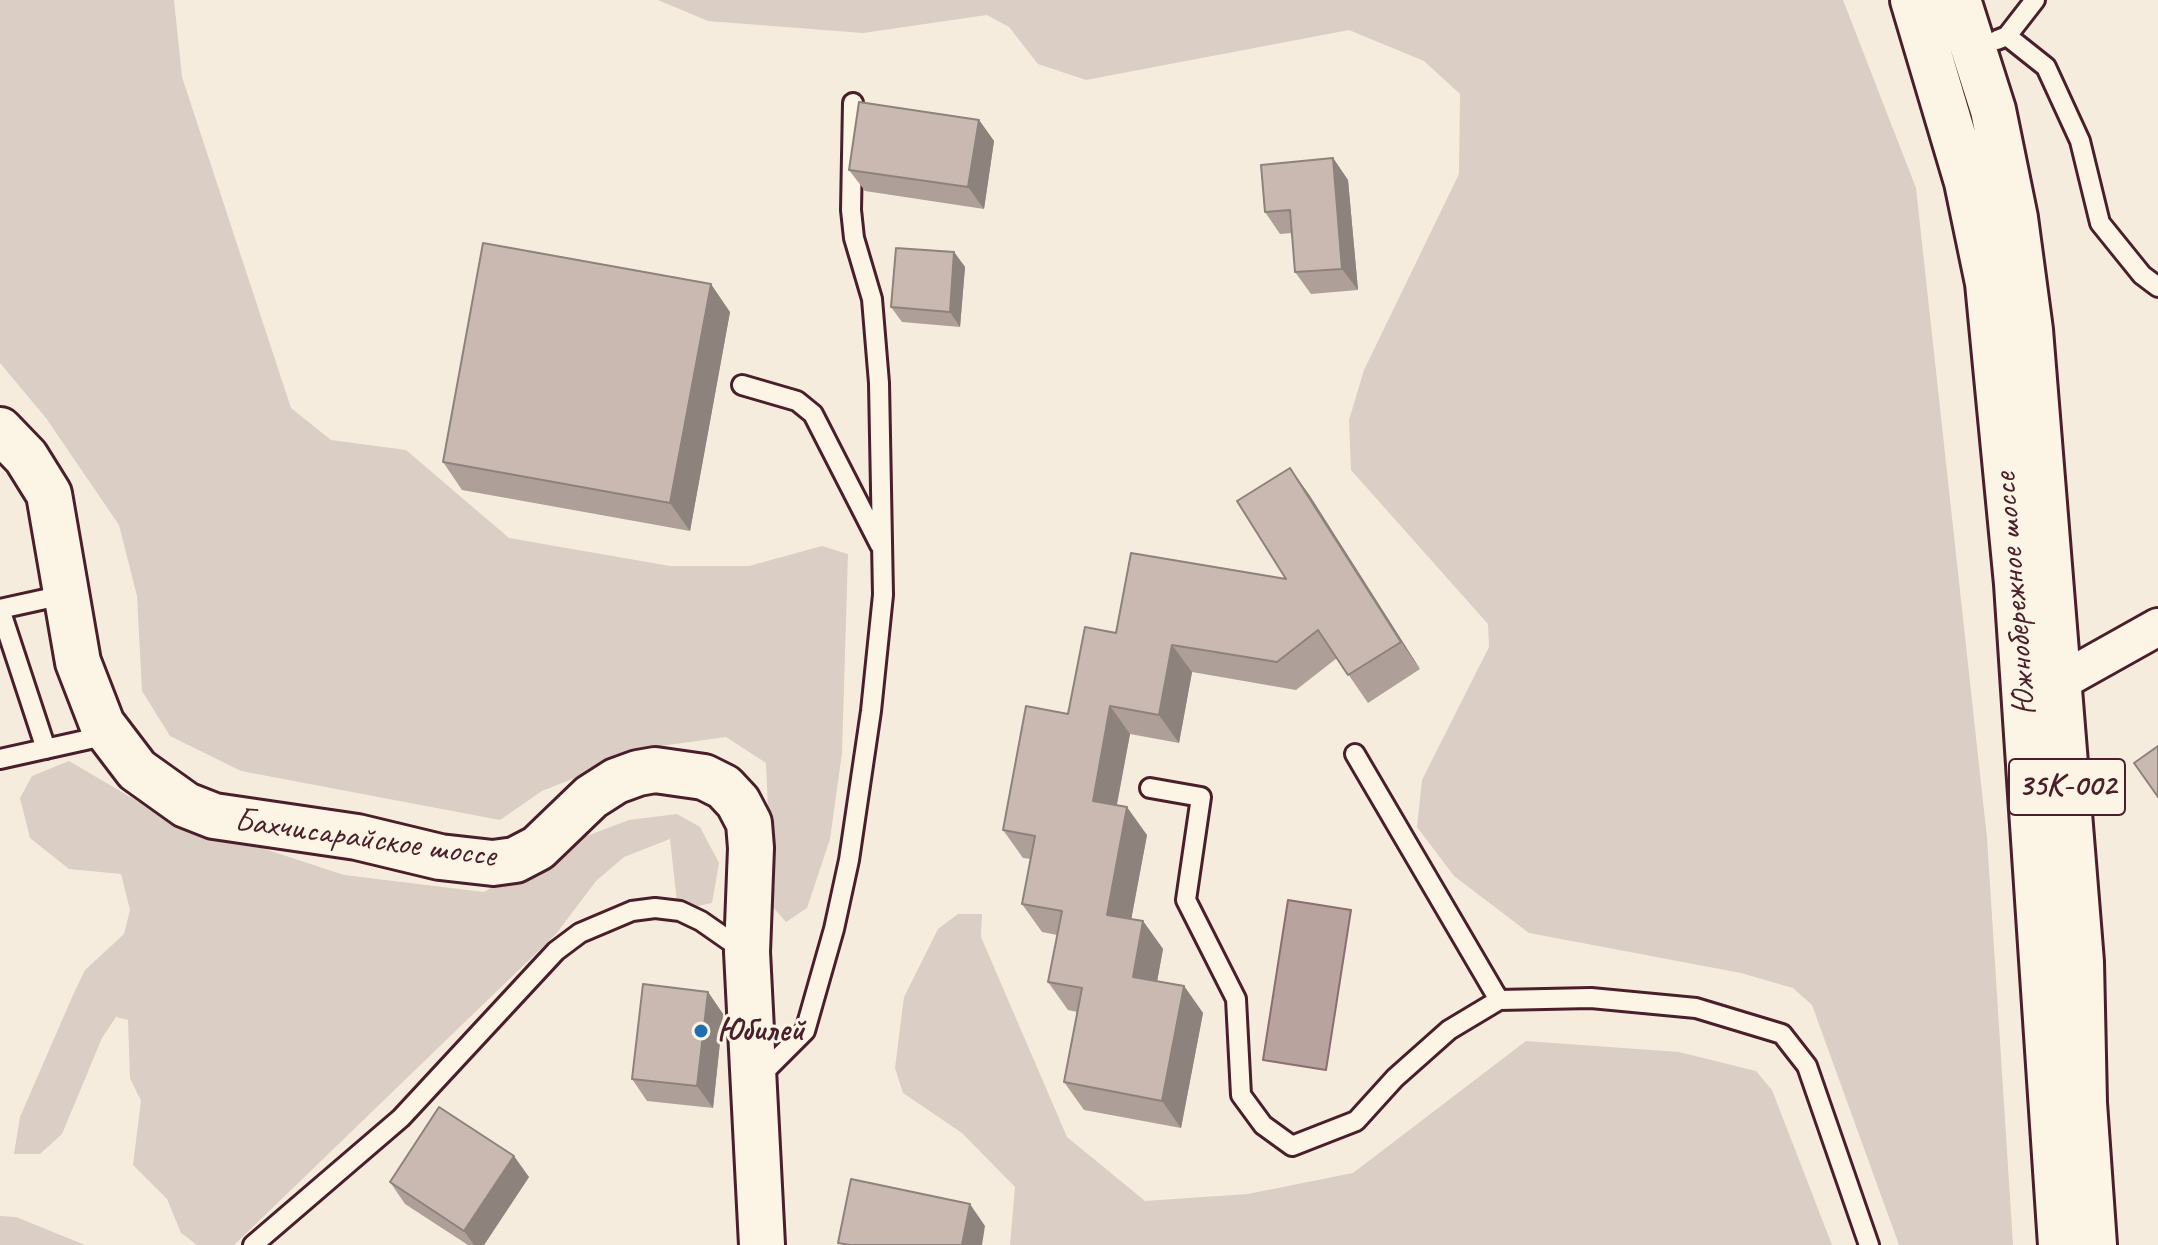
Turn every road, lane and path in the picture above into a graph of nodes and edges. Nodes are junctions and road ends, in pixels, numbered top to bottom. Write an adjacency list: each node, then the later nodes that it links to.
1 (1913, 0): 25 (main road, Южнобережное шоссе)
2 (1958, 0): 4 (main road, Южнобережное шоссе)
3 (2035, 0): 4 (lane)
4 (1992, 43): 6 (lane); 13 (main road, Южнобережное шоссе / 35К-002)
5 (853, 103): 9 (lane)
6 (2158, 287)
7 (742, 385): 9 (lane)
8 (0, 430): 10 (main road, Бахчисарайское шоссе)
9 (884, 553): 21 (lane)
10 (68, 594): 11 (lane); 14 (main road, Бахчисарайское шоссе)
11 (0, 609): 15 (lane)
12 (2158, 627): 13 (street)
13 (2058, 683): 26 (main road, Южнобережное шоссе / 35К-002)
14 (108, 735): 15 (lane); 19 (main road, Бахчисарайское шоссе)
15 (46, 749): 17 (lane)
16 (1355, 754): 20 (lane)
17 (0, 759)
18 (1150, 788): 20 (lane)
19 (747, 952): 21 (main road, Бахчисарайское шоссе); 22 (lane)
20 (1499, 1000): 24 (lane)
21 (753, 1083): 23 (main road, Бахчисарайское шоссе)
22 (253, 1245)
23 (762, 1245)
24 (1869, 1245)
25 (2061, 1245)
26 (2094, 1245)

